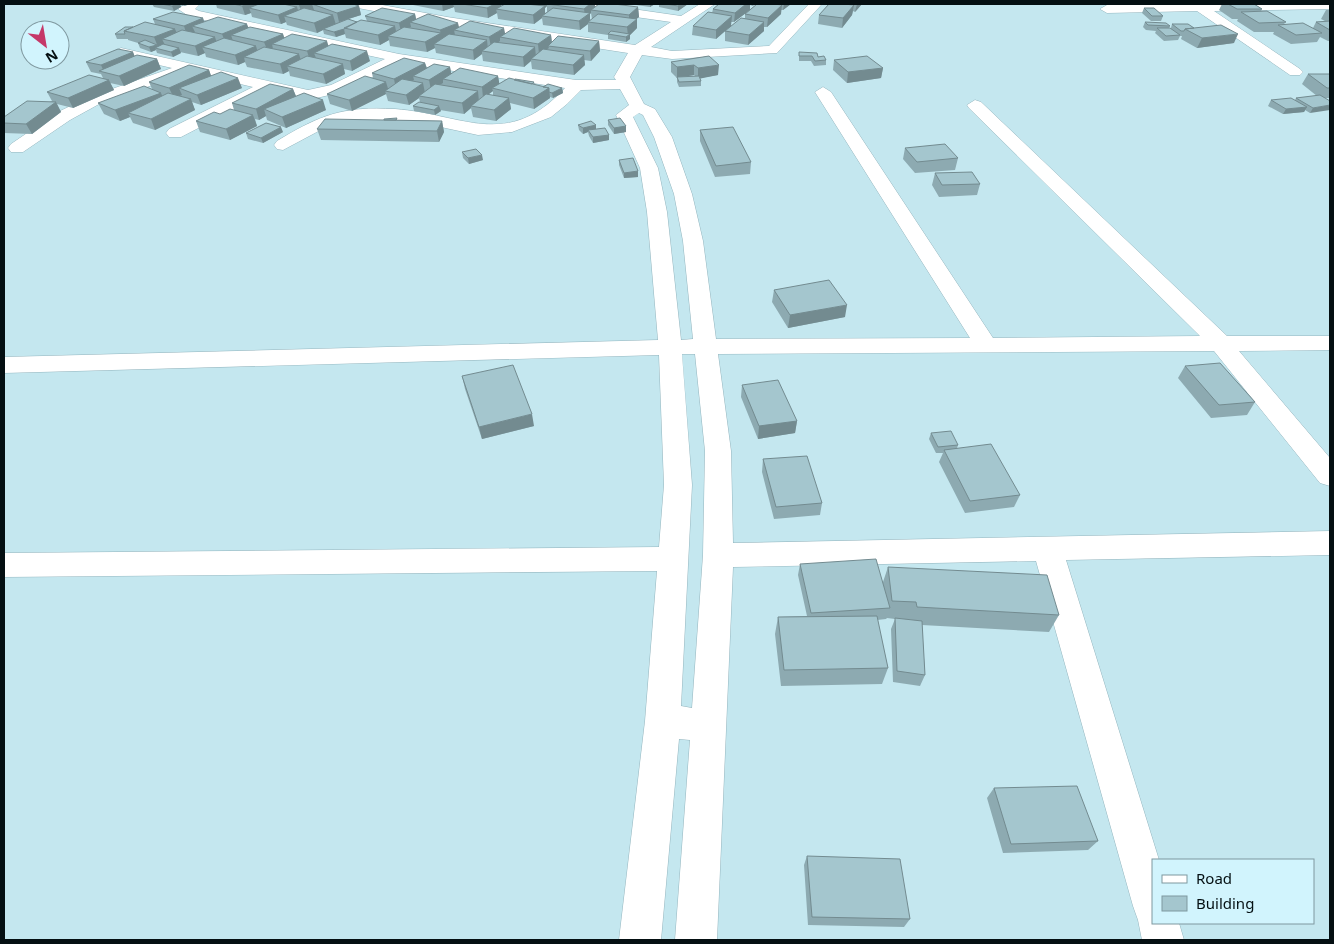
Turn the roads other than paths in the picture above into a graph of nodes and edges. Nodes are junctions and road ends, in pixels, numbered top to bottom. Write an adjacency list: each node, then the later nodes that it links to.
1 (194, 4): 12 (street)
2 (358, 4): 10 (street)
3 (572, 4): 9 (street)
4 (708, 4): 9 (street)
5 (816, 4): 10 (street)
6 (1330, 5): 7 (street)
7 (1198, 6): 8 (street); 14 (street)
8 (1107, 9)
9 (684, 20): 10 (street)
10 (637, 50): 18 (street)
11 (121, 52): 13 (street)
12 (399, 58): 15 (street); 16 (street)
13 (188, 68): 16 (street); 22 (street)
14 (1296, 72)
15 (576, 85): 18 (street); 21 (street)
16 (267, 87): 20 (street)
17 (823, 92): 27 (street)
18 (632, 95): 23 (street); 24 (street)
19 (975, 105): 25 (street)
20 (175, 133)
21 (283, 145)
22 (17, 148)
23 (657, 212): 24 (street); 28 (street)
24 (687, 212): 29 (street)
25 (1220, 343): 26 (street); 27 (street); 31 (street)
26 (1330, 343)
27 (987, 346): 29 (street)
28 (670, 347): 29 (street); 30 (street); 35 (street)
29 (705, 348): 34 (street)
30 (4, 365)
31 (1330, 476)
32 (1330, 543): 33 (street)
33 (1048, 549): 34 (street); 39 (street)
34 (718, 555): 38 (street)
35 (674, 559): 36 (street); 37 (street)
36 (4, 565)
37 (663, 721): 38 (street); 41 (street)
38 (709, 726): 42 (street)
39 (1152, 903)
40 (1158, 924): 43 (street)
41 (640, 940)
42 (696, 940)
43 (1163, 940)

